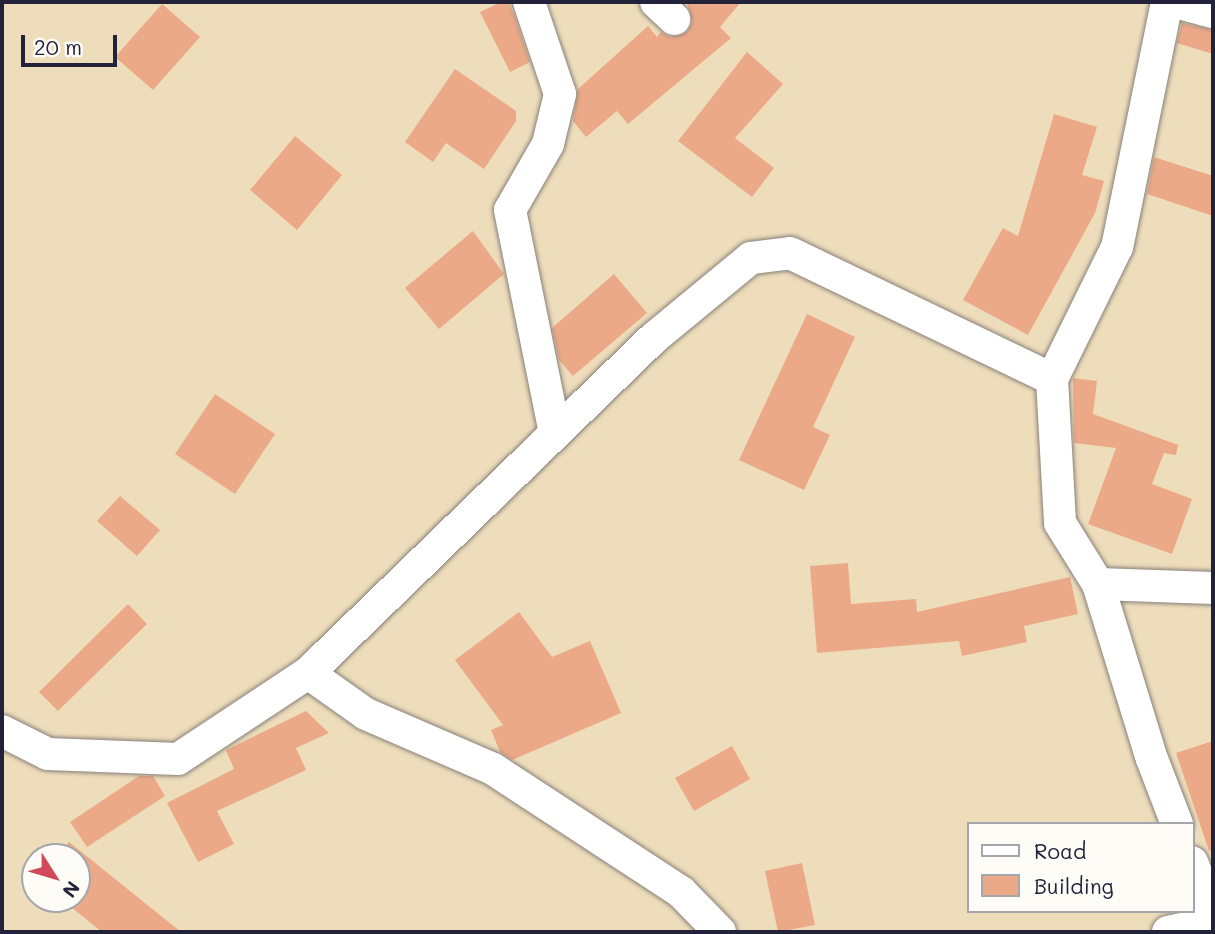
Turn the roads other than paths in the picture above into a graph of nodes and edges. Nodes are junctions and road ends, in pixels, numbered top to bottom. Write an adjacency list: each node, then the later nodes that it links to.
1 (529, 2): 6 (street)
2 (1167, 2): 5 (street)
3 (1175, 2): 4 (street)
4 (1213, 12)
5 (1052, 379): 6 (street); 7 (street)
6 (555, 433): 9 (street)
7 (1098, 584): 8 (street); 11 (street)
8 (1213, 588)
9 (307, 673): 10 (street); 13 (street)
10 (2, 731)
11 (1176, 822)
12 (1194, 867): 14 (street)
13 (720, 932)
14 (1168, 932)

